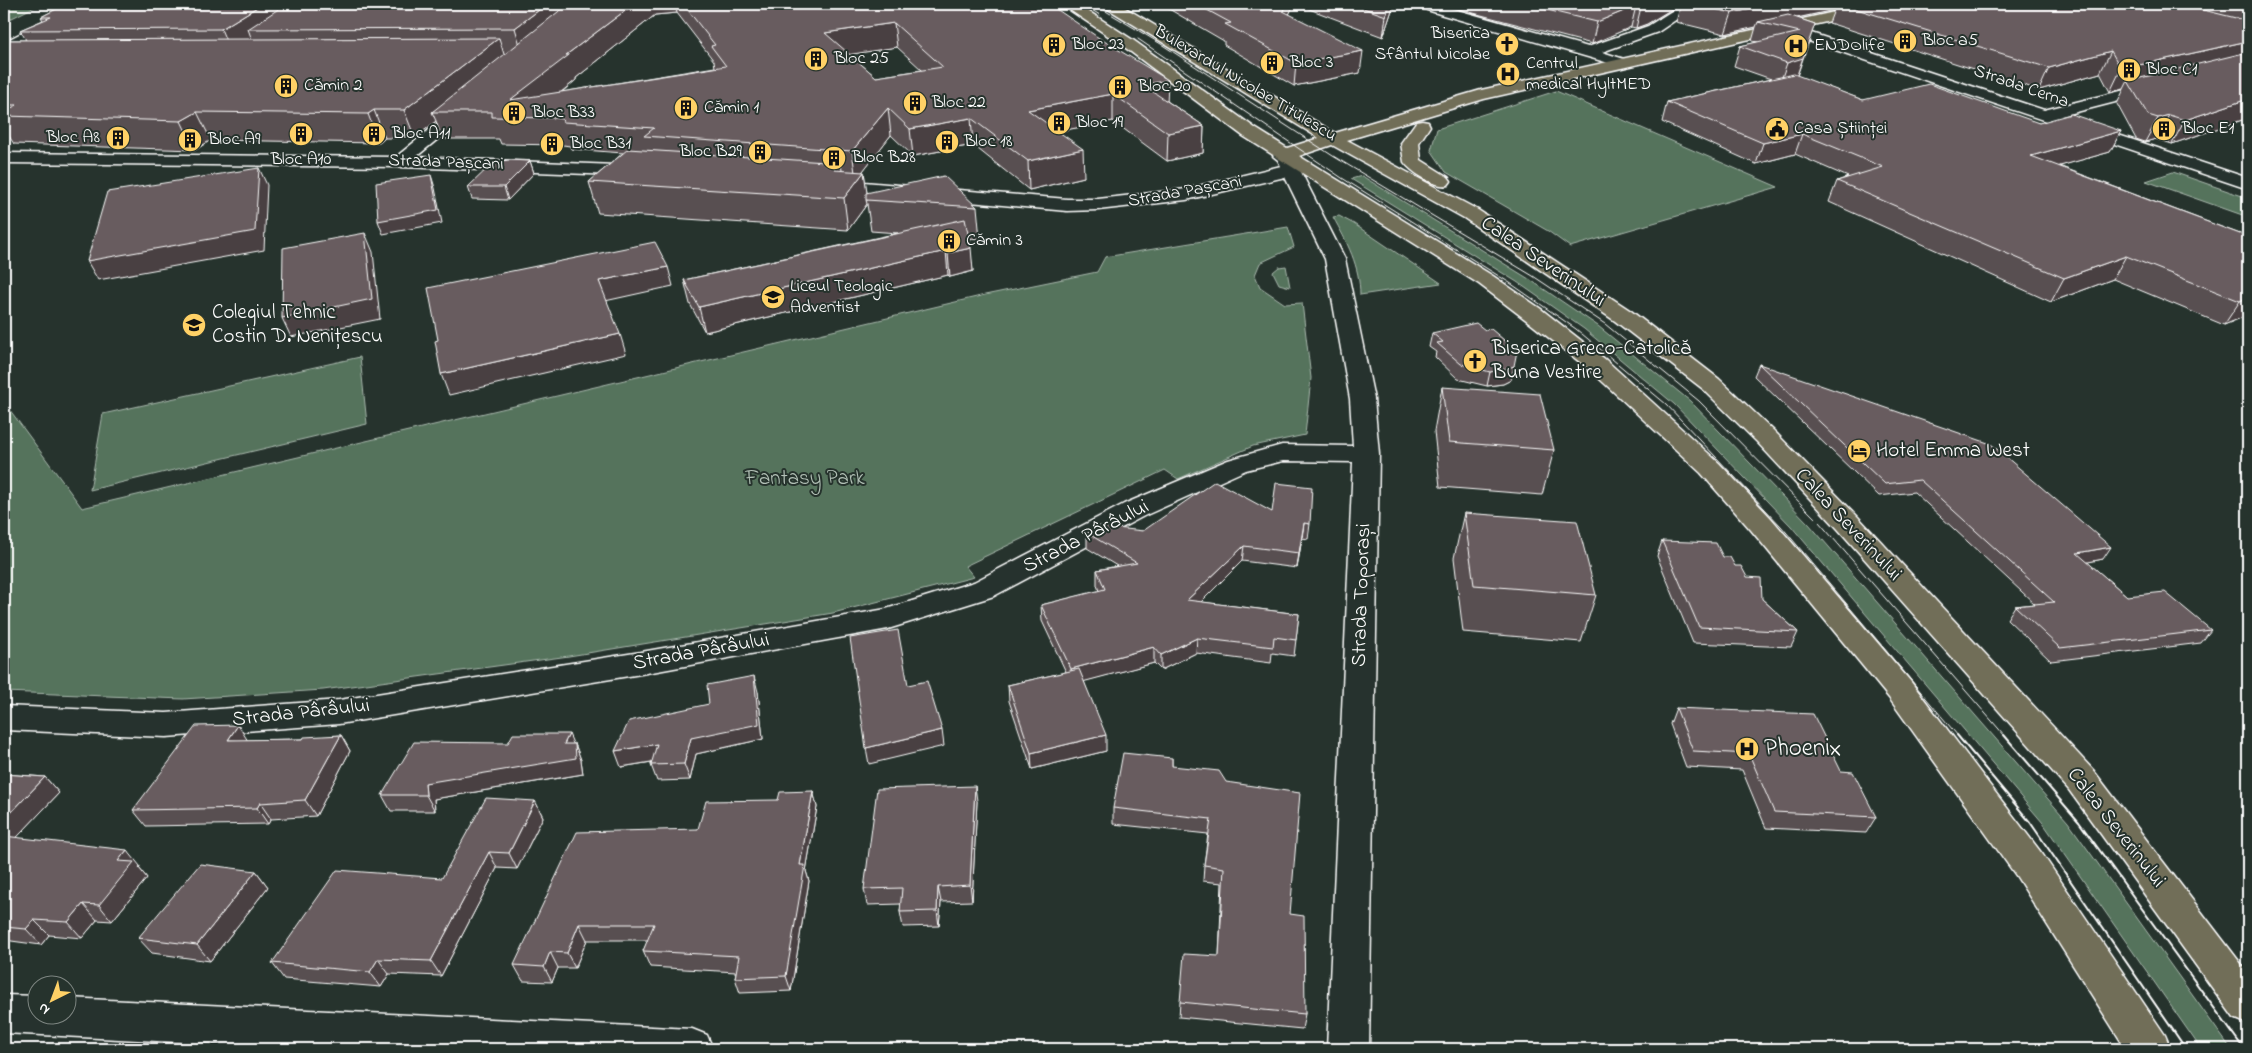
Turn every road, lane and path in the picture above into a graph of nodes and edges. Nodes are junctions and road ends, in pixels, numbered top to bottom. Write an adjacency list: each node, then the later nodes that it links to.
1 (86, 4): 9 (street)
2 (1068, 4): 22 (main road, Bulevardul Nicolae Titulescu)
3 (1110, 4): 13 (main road, Bulevardul Nicolae Titulescu)
4 (1423, 4): 8 (street)
5 (1692, 4): 8 (street)
6 (1888, 4): 7 (main road)
7 (1781, 27): 10 (main road); 15 (street, Strada Cerna)
8 (1590, 51): 10 (street)
9 (6, 56)
10 (1620, 62): 12 (main road)
11 (2168, 85): 15 (street)
12 (1519, 87): 13 (main road); 16 (main road); 17 (main road)
13 (1264, 97): 17 (main road, Bulevardul Nicolae Titulescu)
14 (476, 99): 21 (street)
15 (2043, 115): 25 (street, Strada Cerna)
16 (1422, 126): 18 (main road); 26 (main road)
17 (1335, 139): 19 (main road, Bulevardul Nicolae Titulescu); 22 (main road)
18 (1387, 139)
19 (1362, 147): 22 (main road); 26 (main road, Calea Severinului)
20 (4, 158): 21 (street, Strada Pașcani)
21 (400, 162): 23 (street, Strada Pașcani)
22 (1292, 163): 24 (street, Strada Pașcani); 27 (street, Strada Toporași); 35 (main road)
23 (660, 172)
24 (814, 182)
25 (2248, 184)
26 (1565, 275): 29 (main road, Calea Severinului)
27 (1366, 454): 28 (street, Strada Pârâului); 34 (street, Strada Toporași)
28 (4, 718)
29 (2248, 1005)
30 (4, 1014): 31 (street)
31 (28, 1015)
32 (78, 1017): 33 (street)
33 (692, 1049)
34 (1348, 1049)
35 (2150, 1049)

